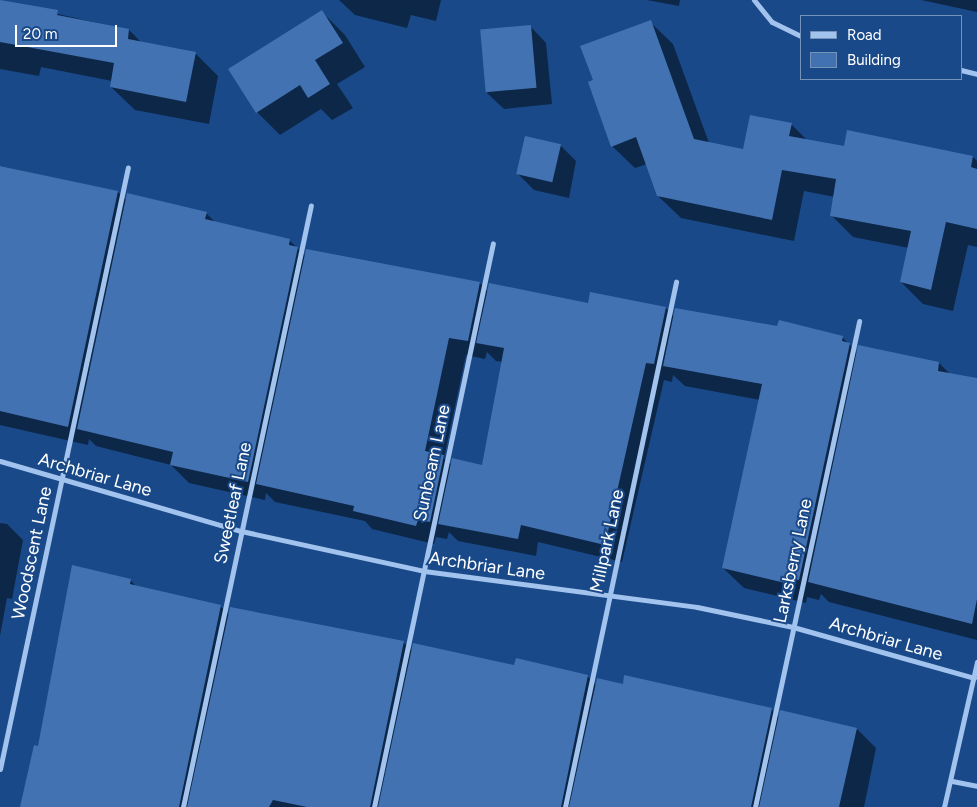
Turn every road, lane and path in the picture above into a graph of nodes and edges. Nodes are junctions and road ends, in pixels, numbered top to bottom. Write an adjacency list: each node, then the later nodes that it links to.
1 (754, 0): 2 (street)
2 (800, 36)
3 (962, 70): 4 (street)
4 (977, 74)
5 (128, 167): 11 (street, Woodscent Lane)
6 (311, 205): 12 (street, Sweetleaf Lane)
7 (493, 243): 13 (street, Sunbeam Lane)
8 (676, 282): 14 (street, Millpark Lane)
9 (859, 321): 15 (street, Larksberry Lane)
10 (0, 461): 11 (street, Archbriar Lane)
11 (61, 479): 12 (street, Archbriar Lane); 18 (street, Woodscent Lane)
12 (241, 531): 13 (street, Archbriar Lane); 21 (street, Sweetleaf Lane)
13 (424, 571): 14 (street, Archbriar Lane); 22 (street, Sunbeam Lane)
14 (609, 596): 15 (street, Archbriar Lane); 23 (street, Millpark Lane)
15 (793, 627): 17 (street, Archbriar Lane); 24 (street, Larksberry Lane)
16 (977, 662): 17 (street)
17 (974, 678): 19 (street)
18 (0, 769)
19 (952, 781): 20 (street); 25 (street)
20 (977, 786)
21 (183, 807)
22 (374, 807)
23 (564, 807)
24 (755, 807)
25 (944, 807)

